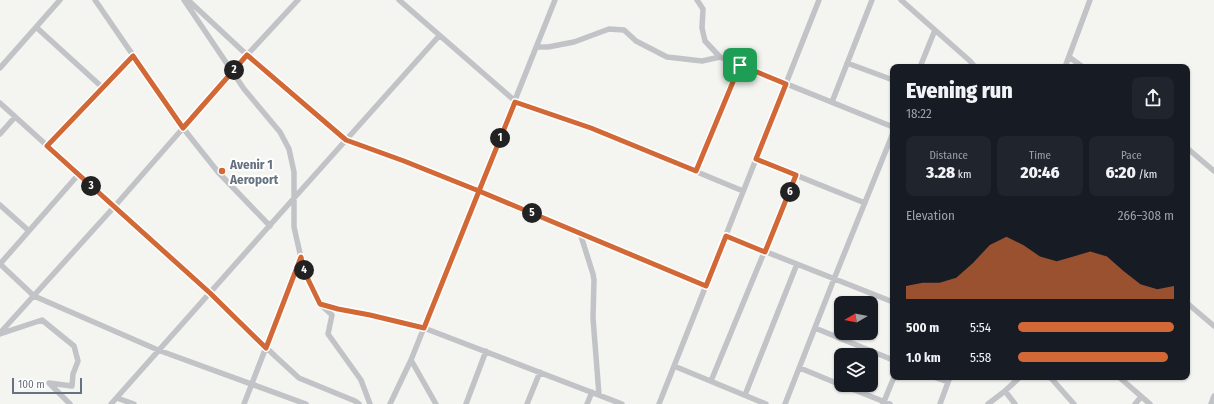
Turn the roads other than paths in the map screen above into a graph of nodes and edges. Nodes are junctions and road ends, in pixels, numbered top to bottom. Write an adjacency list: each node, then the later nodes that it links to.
1 (60, 0): 13 (street)
2 (95, 0): 18 (street)
3 (184, 0): 30 (street)
4 (188, 0): 17 (street)
5 (298, 0): 17 (street)
6 (399, 0): 15 (street)
7 (555, 0): 16 (street)
8 (697, 0): 19 (street)
9 (819, 0): 32 (street)
10 (872, 0): 22 (street)
11 (901, 0): 14 (street)
12 (1090, 0): 20 (street)
13 (36, 27): 29 (street); 33 (street)
14 (935, 30): 21 (street); 23 (street)
15 (439, 36): 35 (street); 41 (street)
16 (537, 47): 19 (street); 35 (street)
17 (247, 55): 30 (street); 41 (street)
18 (133, 56): 33 (street); 39 (street)
19 (720, 57): 28 (street)
20 (1068, 57): 26 (street); 27 (street)
21 (970, 61): 24 (street); 25 (street)
22 (847, 63): 31 (street); 36 (street)
23 (921, 64)
24 (969, 64)
25 (972, 64)
26 (1066, 64)
27 (1078, 64)
28 (740, 65): 32 (street); 46 (street)
29 (0, 68)
30 (232, 72): 39 (street); 52 (street)
31 (890, 79)
32 (786, 84): 36 (street); 45 (street)
33 (102, 88): 43 (street)
34 (0, 102): 37 (street)
35 (515, 102): 46 (street); 50 (street)
36 (832, 102): 38 (street)
37 (15, 117): 40 (street); 43 (street)
38 (890, 126)
39 (183, 128): 55 (street); 56 (street)
40 (0, 134)
41 (346, 140): 50 (street); 52 (street)
42 (890, 140): 53 (street)
43 (47, 146): 48 (street)
44 (1190, 151): 47 (street)
45 (756, 159): 49 (street); 51 (street)
46 (696, 171): 51 (street)
47 (1214, 171)
48 (78, 174): 55 (street); 57 (street)
49 (796, 175): 53 (street); 60 (street)
50 (479, 191): 58 (street); 71 (street)
51 (743, 191): 59 (street)
52 (295, 196): 56 (street); 61 (street)
53 (865, 203): 63 (street)
54 (0, 205): 57 (street)
55 (114, 207): 65 (street); 66 (street)
56 (270, 226): 65 (street)
57 (29, 231): 66 (street)
58 (580, 233): 64 (street); 93 (street)
59 (726, 236): 60 (street); 64 (street)
60 (765, 252): 62 (street); 87 (street)
61 (301, 257): 68 (street); 74 (street)
62 (797, 264): 63 (street); 94 (street)
63 (834, 279): 67 (street); 72 (street)
64 (706, 286): 79 (street)
65 (210, 293): 74 (street); 75 (street)
66 (34, 296): 73 (street); 75 (street)
67 (890, 301)
68 (320, 304): 71 (street); 105 (street)
69 (1190, 305): 70 (street)
70 (1214, 326)
71 (424, 328): 76 (street); 78 (street)
72 (815, 328): 77 (street); 80 (street)
73 (0, 334): 99 (street)
74 (266, 348): 89 (street); 104 (street)
75 (158, 350): 89 (street); 97 (street)
76 (486, 351): 81 (street); 108 (street)
77 (890, 359)
78 (411, 360): 106 (street); 107 (street)
79 (674, 366): 87 (street); 112 (street)
80 (800, 368): 88 (street); 114 (street)
81 (540, 372): 91 (street); 109 (street)
82 (893, 380): 98 (street)
83 (949, 380): 115 (street)
84 (1017, 380): 90 (street)
85 (1053, 380): 118 (street)
86 (1122, 380): 96 (street)
87 (711, 381): 94 (street)
88 (834, 382)
89 (252, 384): 102 (street); 103 (street)
90 (1005, 391): 116 (street); 117 (street)
91 (592, 392): 93 (street); 110 (street)
92 (859, 392): 98 (street)
93 (599, 395): 111 (street)
94 (745, 395): 113 (street)
95 (1214, 396): 121 (street)
96 (1141, 397): 119 (street); 120 (street)
97 (117, 398): 100 (street); 101 (street)
98 (886, 403)
99 (70, 404)
100 (112, 404)
101 (134, 404)
102 (244, 404)
103 (306, 404)
104 (359, 404)
105 (370, 404)
106 (390, 404)
107 (436, 404)
108 (466, 404)
109 (527, 404)
110 (587, 404)
111 (622, 404)
112 (659, 404)
113 (766, 404)
114 (785, 404)
115 (940, 404)
116 (988, 404)
117 (1015, 404)
118 (1074, 404)
119 (1135, 404)
120 (1150, 404)
121 (1210, 404)

